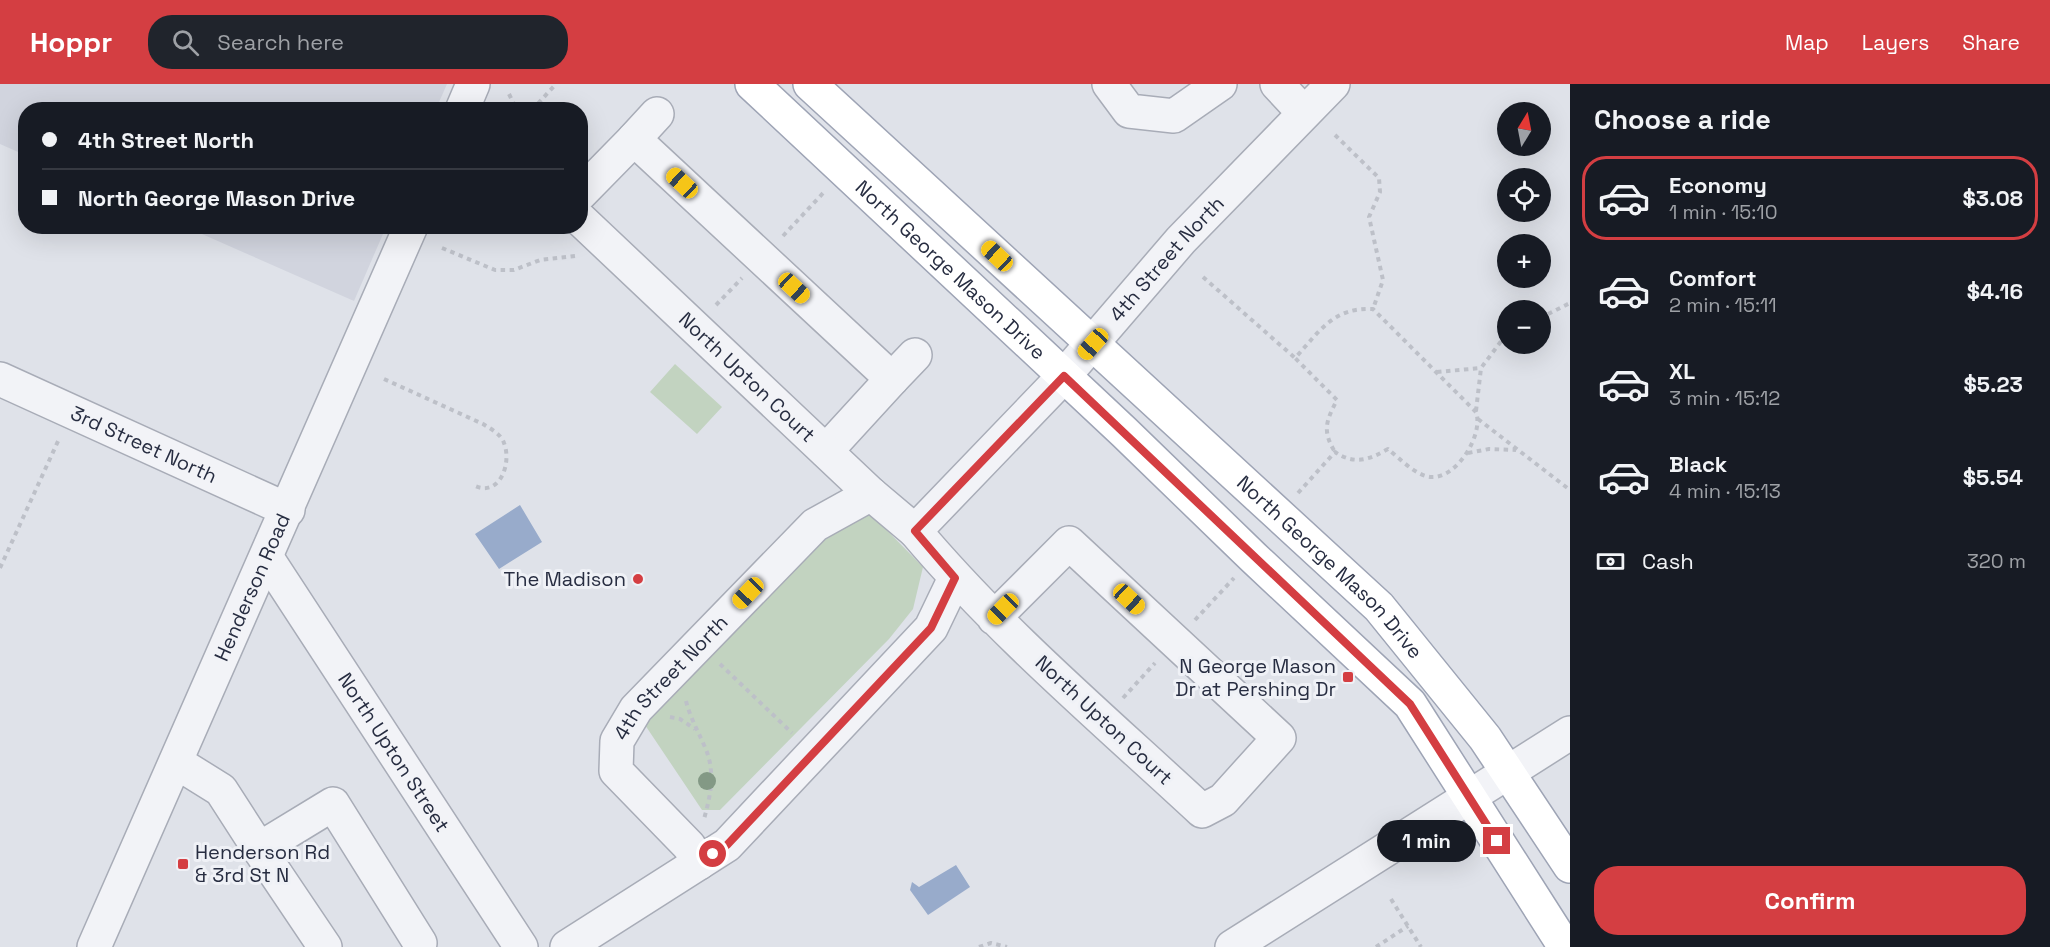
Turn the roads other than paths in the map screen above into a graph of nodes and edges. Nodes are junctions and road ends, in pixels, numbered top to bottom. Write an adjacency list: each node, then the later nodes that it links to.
1 (473, 84): 8 (street)
2 (752, 84): 17 (main road, North George Mason Drive)
3 (810, 84): 15 (main road, North George Mason Drive)
4 (1109, 84): 5 (street)
5 (1220, 84)
6 (1277, 84): 10 (street)
7 (1333, 84): 10 (street, 4th Street North)
8 (465, 102)
9 (657, 114): 11 (street)
10 (1304, 114): 15 (street, 4th Street North)
11 (634, 138): 12 (street); 19 (street)
12 (588, 186)
13 (588, 227): 20 (street, North Upton Court)
14 (408, 234): 22 (street, Henderson Road)
15 (1093, 344): 17 (street, 4th Street North); 29 (main road, North George Mason Drive)
16 (915, 355): 19 (street)
17 (1064, 376): 23 (street, 4th Street North); 30 (main road, North George Mason Drive)
18 (0, 378): 22 (street, 3rd Street North)
19 (892, 379): 20 (street)
20 (826, 451): 21 (street, North Upton Court)
21 (871, 494): 23 (street, North Upton Court); 32 (street, 4th Street North)
22 (288, 510): 24 (street, Henderson Road)
23 (915, 531): 25 (street)
24 (267, 558): 28 (street, Henderson Road); 37 (street, North Upton Street)
25 (955, 578): 26 (street, North Upton Court); 32 (street)
26 (994, 618): 26 (street, North Upton Court)
27 (1570, 733): 29 (street)
28 (176, 762): 31 (street); 35 (street, Henderson Road)
29 (1510, 773): 30 (street); 33 (main road, North George Mason Drive)
30 (1469, 797): 39 (street); 40 (main road, North George Mason Drive)
31 (259, 849): 34 (street); 36 (street)
32 (699, 863): 38 (street)
33 (1570, 866)
34 (420, 943)
35 (94, 947)
36 (325, 947)
37 (521, 947)
38 (567, 947)
39 (1232, 947)
40 (1565, 947)

